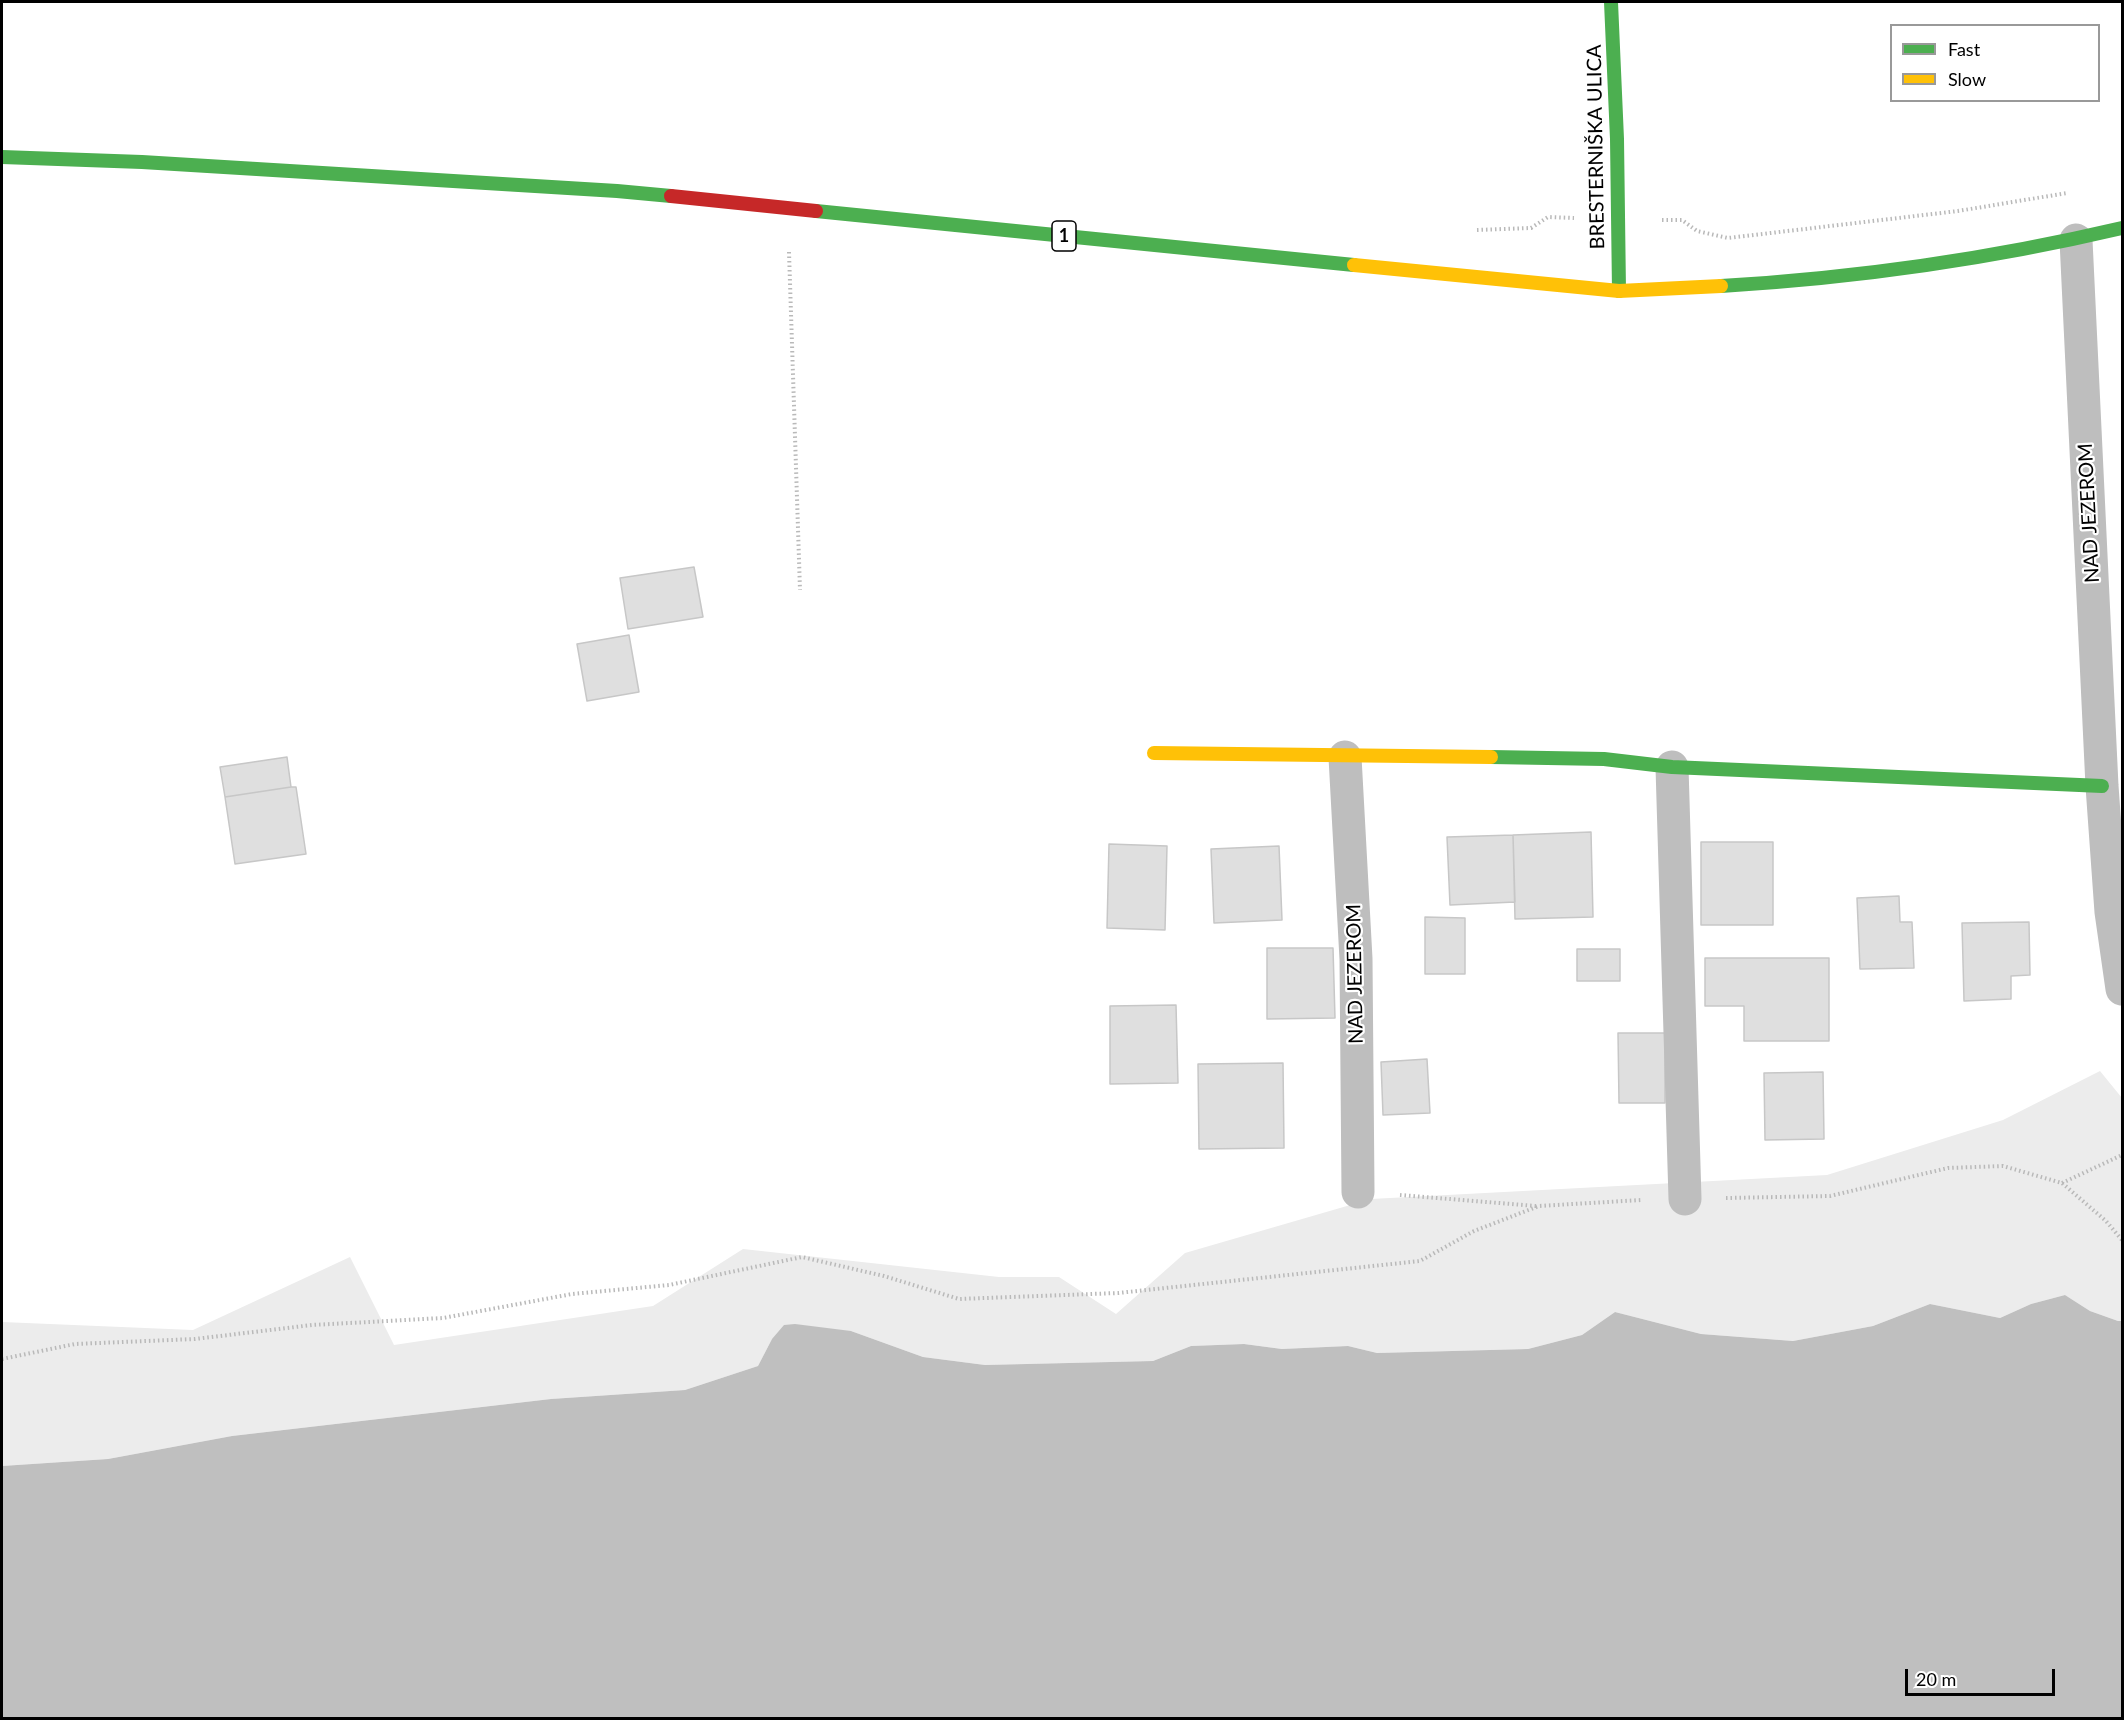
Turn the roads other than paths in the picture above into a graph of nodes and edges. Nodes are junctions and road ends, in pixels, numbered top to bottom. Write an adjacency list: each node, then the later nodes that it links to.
1 (1611, 2): 5 (main road, BRESTERNIŠKA ULICA)
2 (2, 157): 5 (main road, 1)
3 (2122, 228): 4 (main road, 1)
4 (2076, 240): 5 (main road, 1); 9 (street, NAD JEZEROM)
5 (1619, 291)
6 (1154, 753): 7 (main road)
7 (1346, 757): 8 (main road); 11 (street, NAD JEZEROM)
8 (1672, 767): 9 (main road); 12 (street)
9 (2102, 786): 10 (street, NAD JEZEROM)
10 (2122, 989)
11 (1358, 1192)
12 (1685, 1199)

